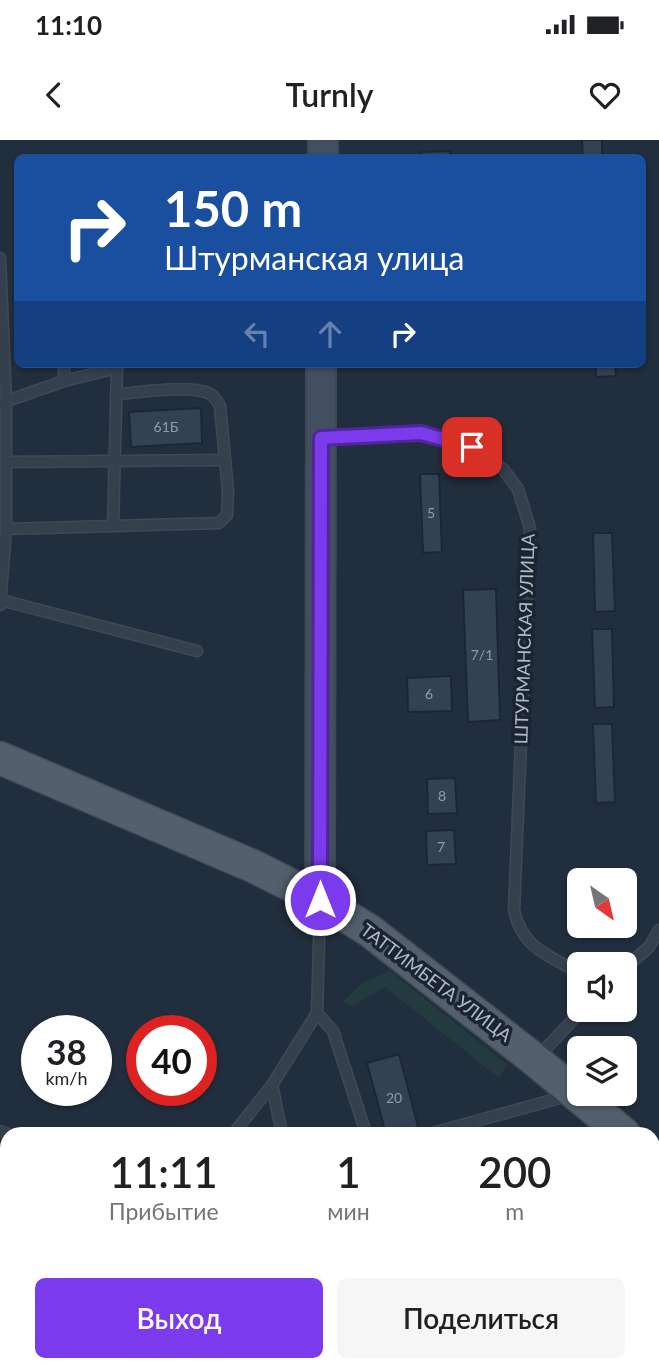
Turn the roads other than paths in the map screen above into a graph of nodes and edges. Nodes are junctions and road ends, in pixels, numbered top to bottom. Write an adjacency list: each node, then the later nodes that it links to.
1 (0, 258): 2 (lane)
2 (1, 307): 9 (lane)
3 (64, 368): 7 (lane)
4 (111, 368): 7 (lane)
5 (118, 368): 8 (lane)
6 (321, 368): 10 (street)
7 (64, 381): 9 (lane)
8 (116, 394): 11 (lane); 12 (lane)
9 (3, 402): 13 (lane)
10 (321, 438): 20 (street); 23 (lane, ШТУРМАНСКАЯ УЛИЦА)
11 (225, 460): 12 (lane); 14 (lane)
12 (114, 461): 13 (lane); 14 (lane)
13 (6, 462): 15 (lane)
14 (113, 526): 15 (lane)
15 (6, 529): 16 (lane)
16 (2, 542): 17 (lane)
17 (1, 603): 18 (lane)
18 (197, 651)
19 (0, 758): 20 (main road, ТАТТИМБЕТА УЛИЦА)
20 (320, 900): 24 (lane); 26 (main road, ТАТТИМБЕТА УЛИЦА)
21 (659, 930): 22 (lane)
22 (637, 958)
23 (567, 965)
24 (317, 1013): 27 (lane); 33 (lane)
25 (570, 1022): 26 (lane)
26 (535, 1059): 28 (main road, ТАТТИМБЕТА УЛИЦА)
27 (272, 1084): 31 (lane); 32 (lane)
28 (567, 1086)
29 (567, 1096): 34 (lane)
30 (590, 1106): 35 (main road, ТАТТИМБЕТА УЛИЦА)
31 (238, 1127)
32 (281, 1127)
33 (364, 1127)
34 (455, 1127)
35 (616, 1127)

